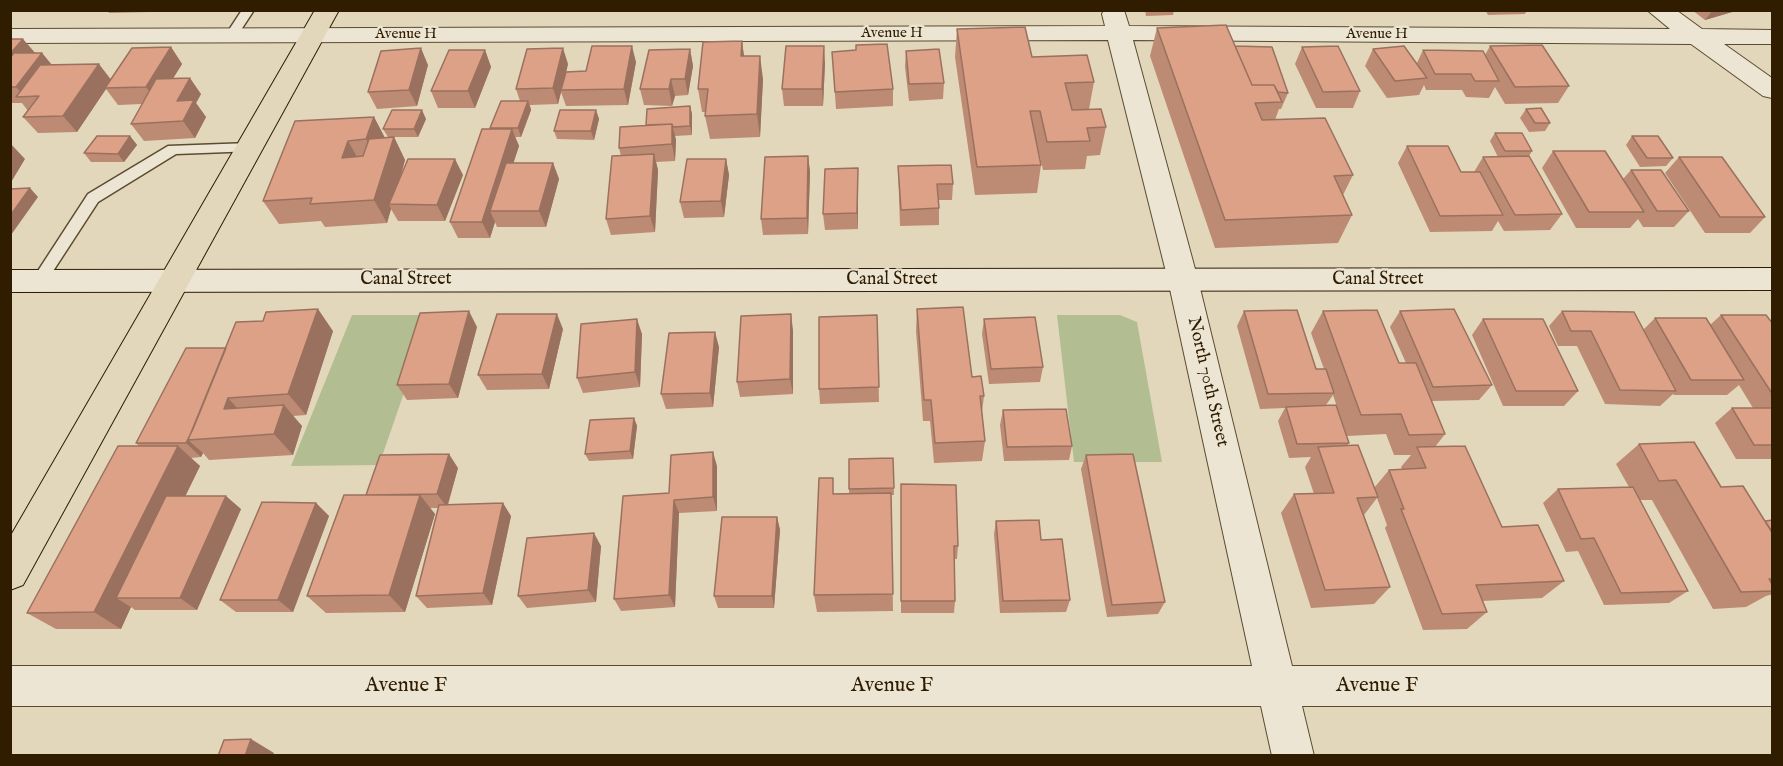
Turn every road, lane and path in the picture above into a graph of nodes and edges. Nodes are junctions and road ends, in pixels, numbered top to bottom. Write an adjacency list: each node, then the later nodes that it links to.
1 (248, 10): 6 (lane)
2 (1659, 10): 7 (street)
3 (1116, 22): 4 (street, Avenue H); 7 (street, Avenue H); 14 (street, North 70th Street)
4 (320, 23): 6 (street, Avenue H); 10 (main road)
5 (10, 36): 6 (street, Avenue H)
6 (231, 36)
7 (1697, 37): 8 (street, Avenue H); 9 (street)
8 (1773, 37)
9 (1773, 90)
10 (250, 148): 12 (lane); 13 (main road)
11 (1773, 279): 14 (street, Canal Street)
12 (25, 280): 13 (street, Canal Street)
13 (175, 280): 14 (street, Canal Street); 15 (main road)
14 (1183, 280): 18 (street, North 70th Street)
15 (10, 573)
16 (10, 686): 18 (street, Avenue F)
17 (1773, 686): 18 (street, Avenue F)
18 (1278, 688): 19 (street, North 70th Street)
19 (1293, 756)

